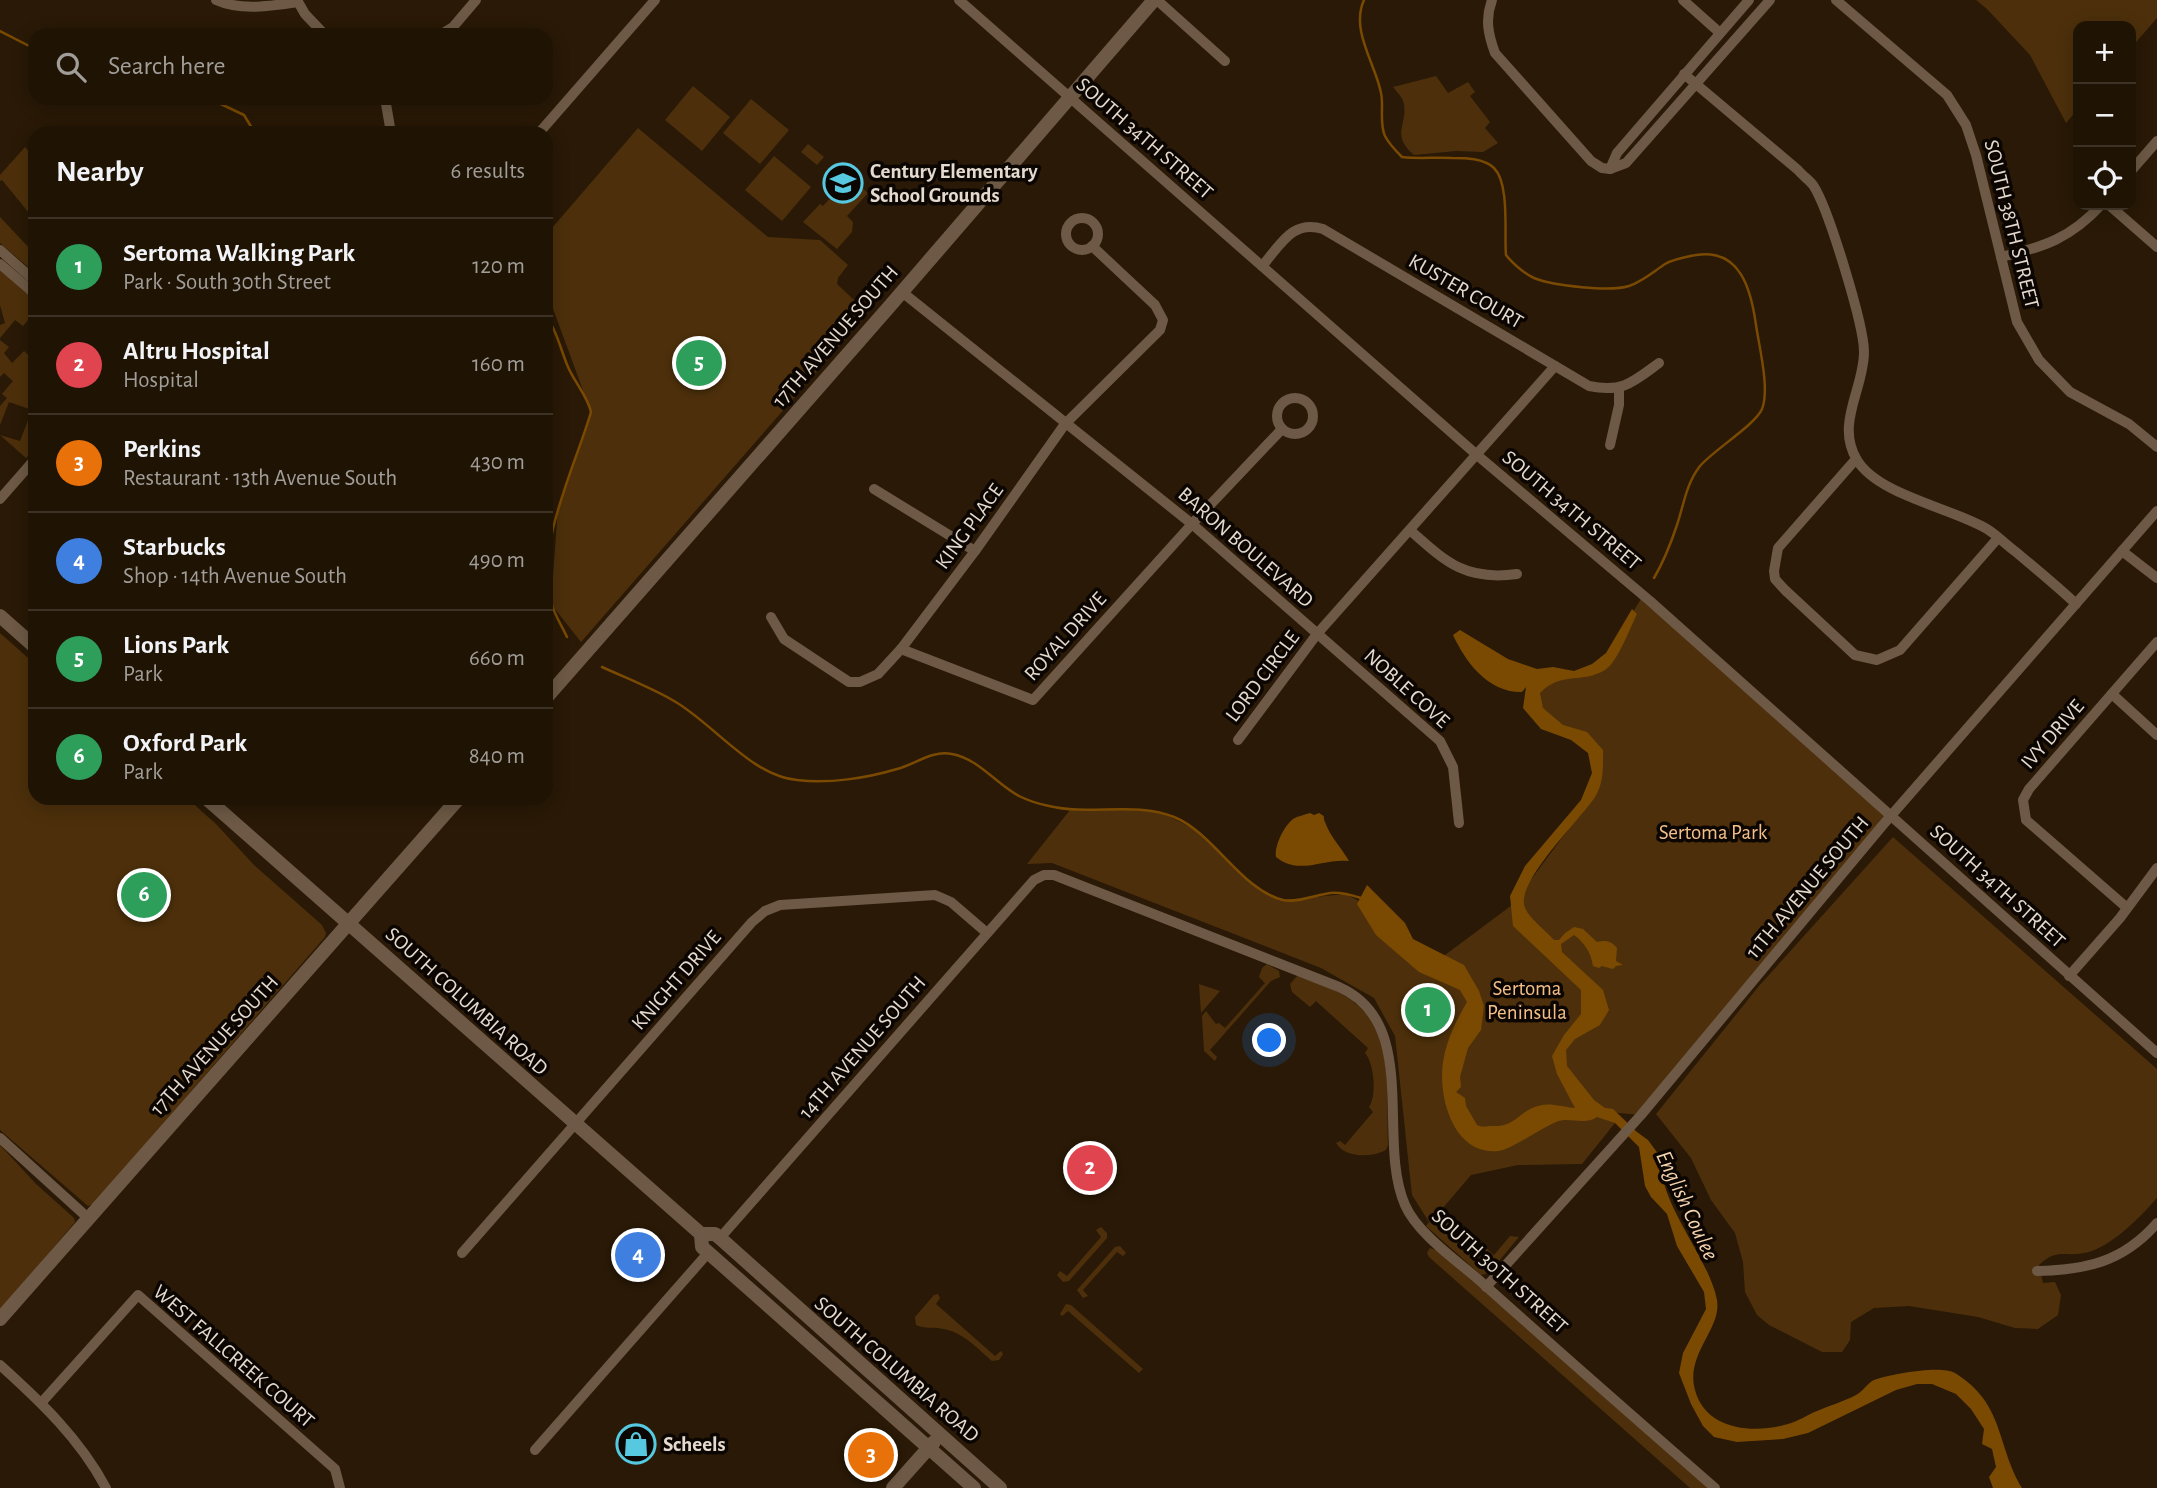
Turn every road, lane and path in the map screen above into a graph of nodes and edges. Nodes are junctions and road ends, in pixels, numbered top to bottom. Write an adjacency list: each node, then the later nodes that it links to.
1 (216, 0): 11 (street)
2 (476, 0): 13 (street)
3 (655, 0): 21 (street)
4 (959, 0): 18 (street, SOUTH 34TH STREET)
5 (1155, 0): 15 (street); 18 (street, 17TH AVENUE SOUTH)
6 (1492, 0): 24 (street)
7 (1683, 0): 14 (street)
8 (1749, 0): 14 (street)
9 (1770, 0): 17 (street)
10 (1836, 0): 30 (street, SOUTH 38TH STREET)
11 (298, 1): 12 (street)
12 (316, 28)
13 (451, 28)
14 (1720, 33): 16 (street)
15 (1226, 61)
16 (1684, 74): 17 (street); 24 (street)
17 (1697, 84): 24 (street); 44 (street)
18 (1070, 97): 32 (street, SOUTH 34TH STREET); 35 (street, 17TH AVENUE SOUTH)
19 (386, 105): 20 (street)
20 (390, 126)
21 (545, 126)
22 (2157, 141): 23 (street)
23 (2136, 165)
24 (1610, 169)
25 (2097, 210): 30 (street)
26 (2115, 210): 28 (street)
27 (1092, 246): 39 (street, KING PLACE)
28 (2157, 247)
29 (0, 250): 33 (street)
30 (2001, 257): 42 (street, SOUTH 38TH STREET)
31 (0, 264): 34 (street)
32 (1262, 266): 37 (street, KUSTER COURT); 43 (street, SOUTH 34TH STREET)
33 (28, 281)
34 (28, 284)
35 (902, 292): 39 (street, BARON BOULEVARD); 63 (street, 17TH AVENUE SOUTH)
36 (1659, 363): 38 (street)
37 (1555, 366): 38 (street, KUSTER COURT); 43 (street, BARON BOULEVARD)
38 (1619, 388): 41 (street)
39 (1065, 424): 49 (street, BARON BOULEVARD); 52 (street, KING PLACE)
40 (1282, 429): 49 (street)
41 (1610, 445)
42 (2157, 447)
43 (1477, 455): 50 (street, BARON BOULEVARD); 69 (street, SOUTH 34TH STREET)
44 (1856, 459): 51 (street); 51 (street)
45 (28, 467): 47 (street)
46 (874, 489): 52 (street)
47 (0, 499)
48 (2157, 511): 53 (street, 11TH AVENUE SOUTH)
49 (1192, 523): 59 (street, BARON BOULEVARD); 62 (street, ROYAL DRIVE)
50 (1411, 531): 54 (street); 59 (street, BARON BOULEVARD)
51 (1998, 538): 56 (street)
52 (975, 551): 62 (street, KING PLACE)
53 (2122, 551): 55 (street); 56 (street, 11TH AVENUE SOUTH)
54 (1517, 574)
55 (2157, 578)
56 (2076, 604): 69 (street, 11TH AVENUE SOUTH)
57 (0, 616): 60 (street)
58 (771, 617): 62 (street, KING PLACE)
59 (1317, 634): 66 (street, LORD CIRCLE); 70 (street, NOBLE COVE)
60 (28, 641)
61 (2157, 642): 64 (street, IVY DRIVE)
62 (901, 649)
63 (553, 685)
64 (2112, 694): 65 (street); 73 (street, IVY DRIVE)
65 (2157, 735)
66 (1238, 740)
67 (214, 805): 74 (street, SOUTH COLUMBIA ROAD)
68 (453, 805): 74 (street, 17TH AVENUE SOUTH)
69 (1892, 816): 76 (street, SOUTH 34TH STREET); 88 (street, 11TH AVENUE SOUTH)
70 (1459, 823)
71 (2157, 869): 73 (street)
72 (1034, 880): 75 (street, 14TH AVENUE SOUTH); 88 (street, SOUTH 30TH STREET)
73 (2126, 907): 76 (street)
74 (349, 925): 78 (street, SOUTH COLUMBIA ROAD); 80 (street, 17TH AVENUE SOUTH)
75 (987, 933): 78 (street, KNIGHT DRIVE); 83 (street, 14TH AVENUE SOUTH)
76 (2069, 976): 77 (street, SOUTH 34TH STREET)
77 (2157, 1053)
78 (575, 1125): 82 (street, SOUTH COLUMBIA ROAD); 84 (street, KNIGHT DRIVE)
79 (0, 1138): 80 (street)
80 (88, 1218): 89 (street, 17TH AVENUE SOUTH)
81 (2157, 1223): 87 (street)
82 (701, 1234): 83 (street, SOUTH COLUMBIA ROAD); 85 (street, SOUTH COLUMBIA ROAD)
83 (720, 1238): 86 (street, SOUTH COLUMBIA ROAD)
84 (462, 1253)
85 (708, 1253): 86 (street); 93 (street, SOUTH COLUMBIA ROAD); 94 (street)
86 (754, 1271): 92 (street, SOUTH COLUMBIA ROAD)
87 (2037, 1271)
88 (1486, 1287): 100 (street, SOUTH 30TH STREET)
89 (0, 1319)
90 (0, 1365): 91 (street)
91 (42, 1402): 95 (street); 96 (street, WEST FALLCREEK COURT)
92 (941, 1434): 93 (street); 99 (street, SOUTH COLUMBIA ROAD)
93 (929, 1448): 97 (street); 98 (street, SOUTH COLUMBIA ROAD)
94 (535, 1450)
95 (106, 1488)
96 (340, 1488)
97 (893, 1488)
98 (974, 1488)
99 (1000, 1488)
100 (1715, 1488)

